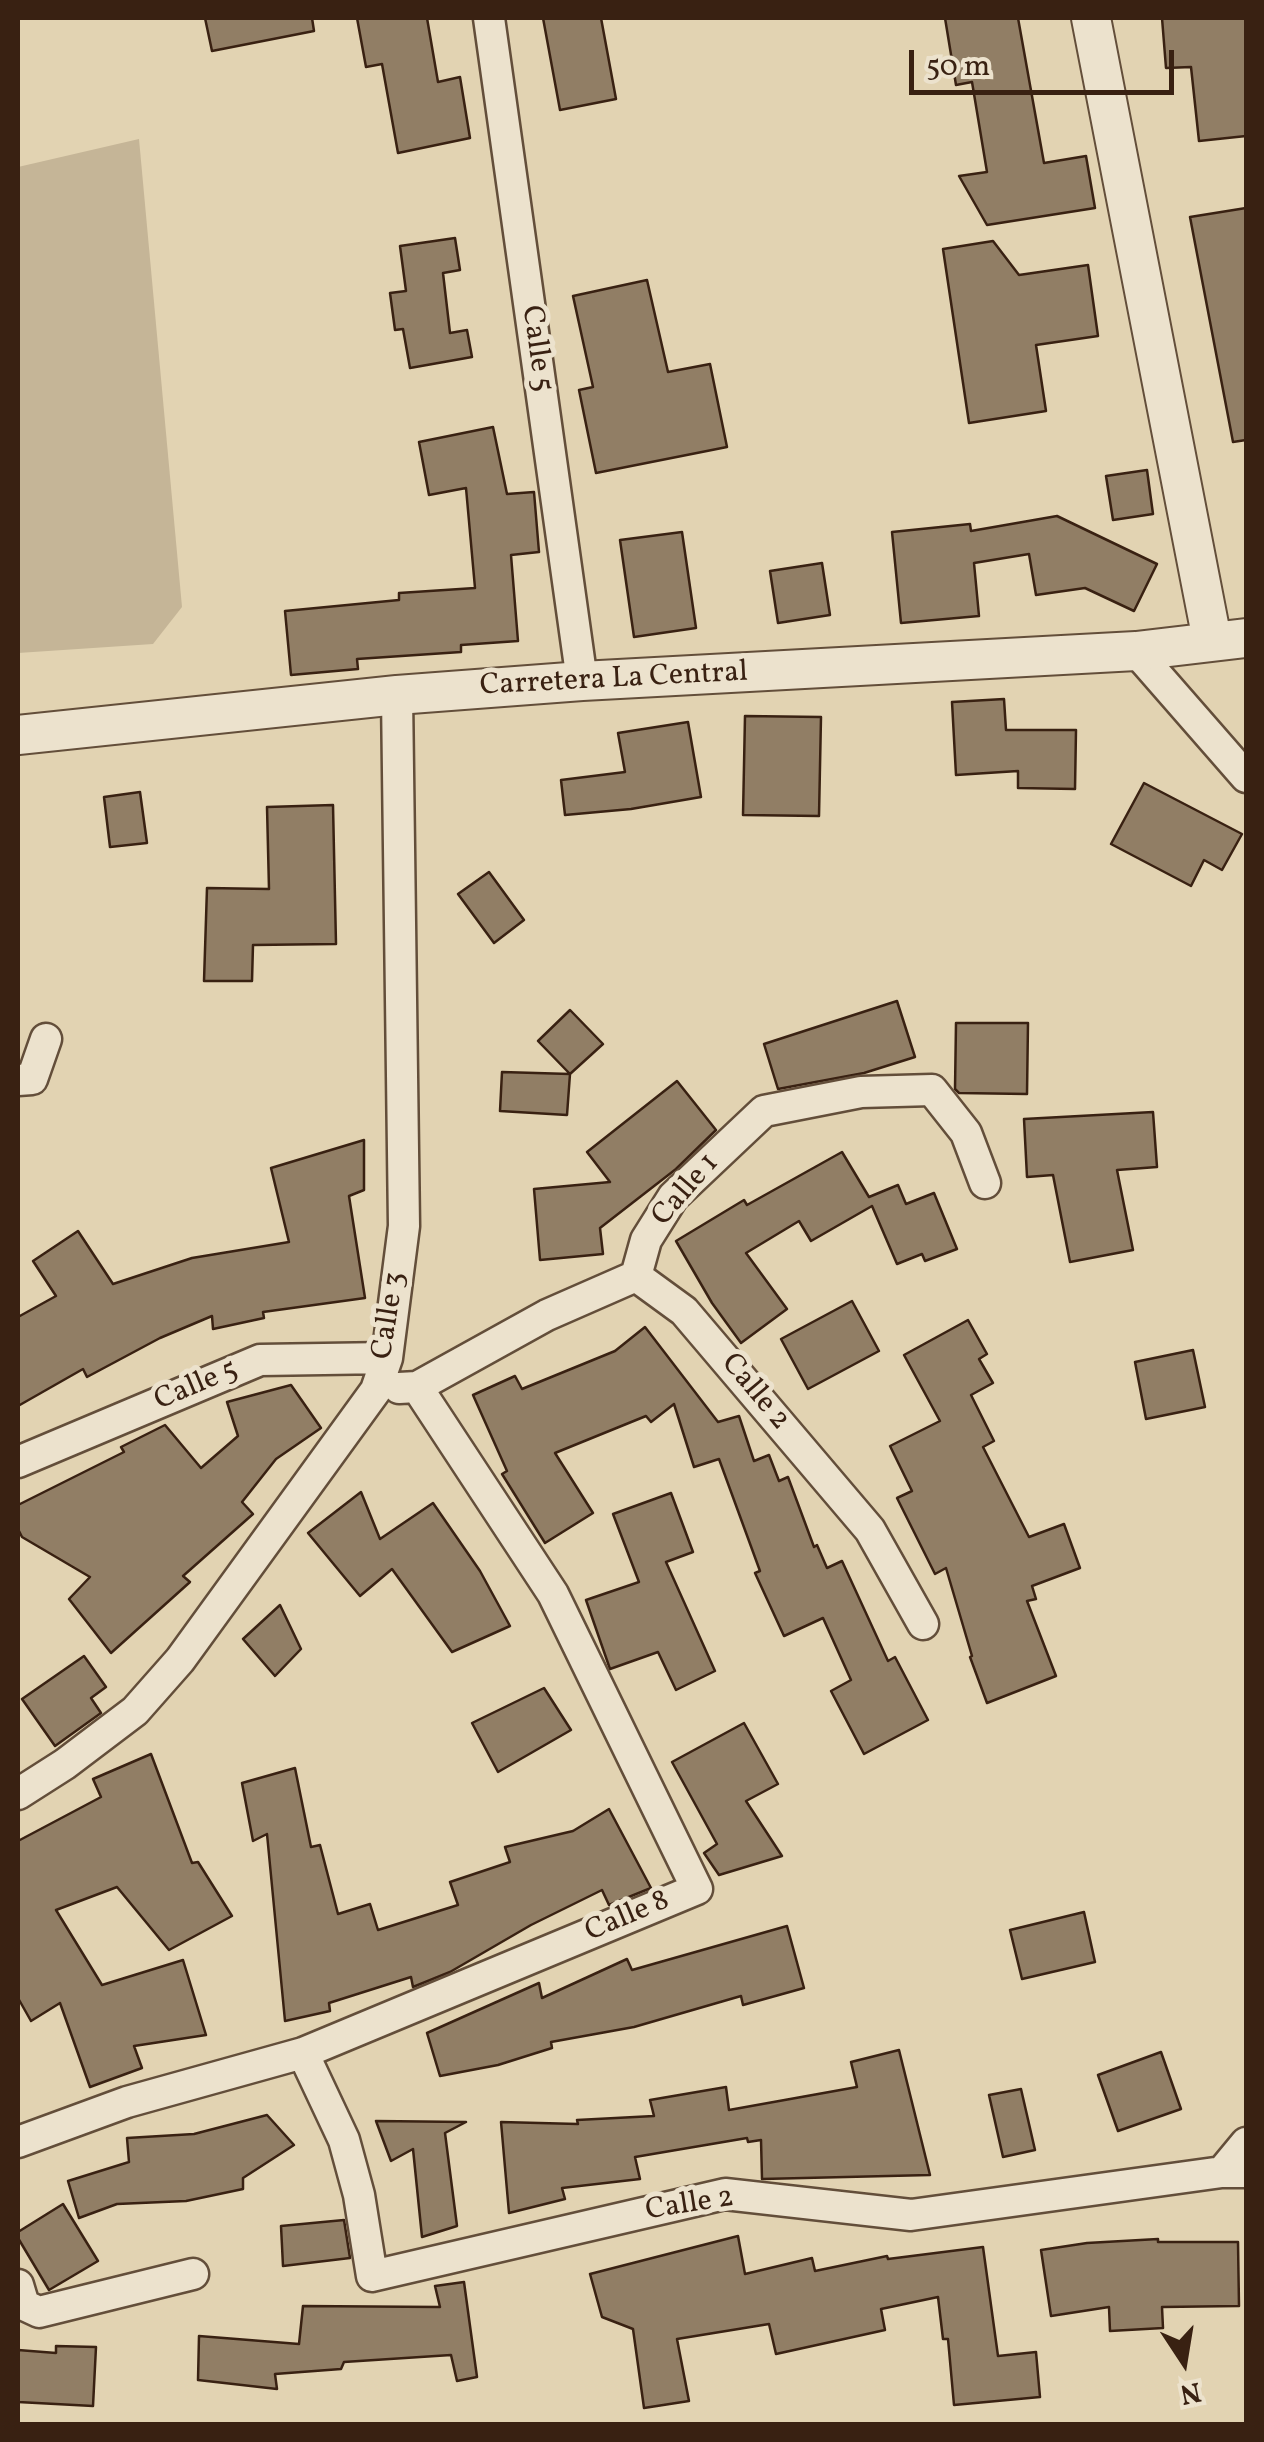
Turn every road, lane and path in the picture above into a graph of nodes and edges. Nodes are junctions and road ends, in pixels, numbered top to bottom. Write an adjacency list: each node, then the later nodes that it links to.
1 (489, 18): 5 (street, Calle 5)
2 (1091, 18): 3 (street)
3 (1229, 639): 4 (street, Carretera La Central)
4 (1136, 652): 5 (street, Carretera La Central); 8 (street)
5 (582, 681): 6 (street, Carretera La Central)
6 (397, 696): 7 (street, Carretera La Central); 13 (street, Calle 3)
7 (18, 735)
8 (1246, 777)
9 (46, 1039): 10 (street)
10 (18, 1080)
11 (985, 1183): 12 (street, Calle 1)
12 (636, 1276): 14 (street); 17 (street, Calle 2)
13 (387, 1358): 15 (street, Calle 3); 16 (street, Calle 5)
14 (417, 1387): 15 (street); 19 (street, Calle 8)
15 (376, 1390): 18 (street, Calle 3)
16 (18, 1462)
17 (923, 1624)
18 (18, 1794)
19 (303, 2053): 20 (street, Calle 8); 22 (street, Calle 2)
20 (18, 2142)
21 (1246, 2143): 22 (street)
22 (1234, 2172)
23 (193, 2274): 24 (street)
24 (18, 2285)

